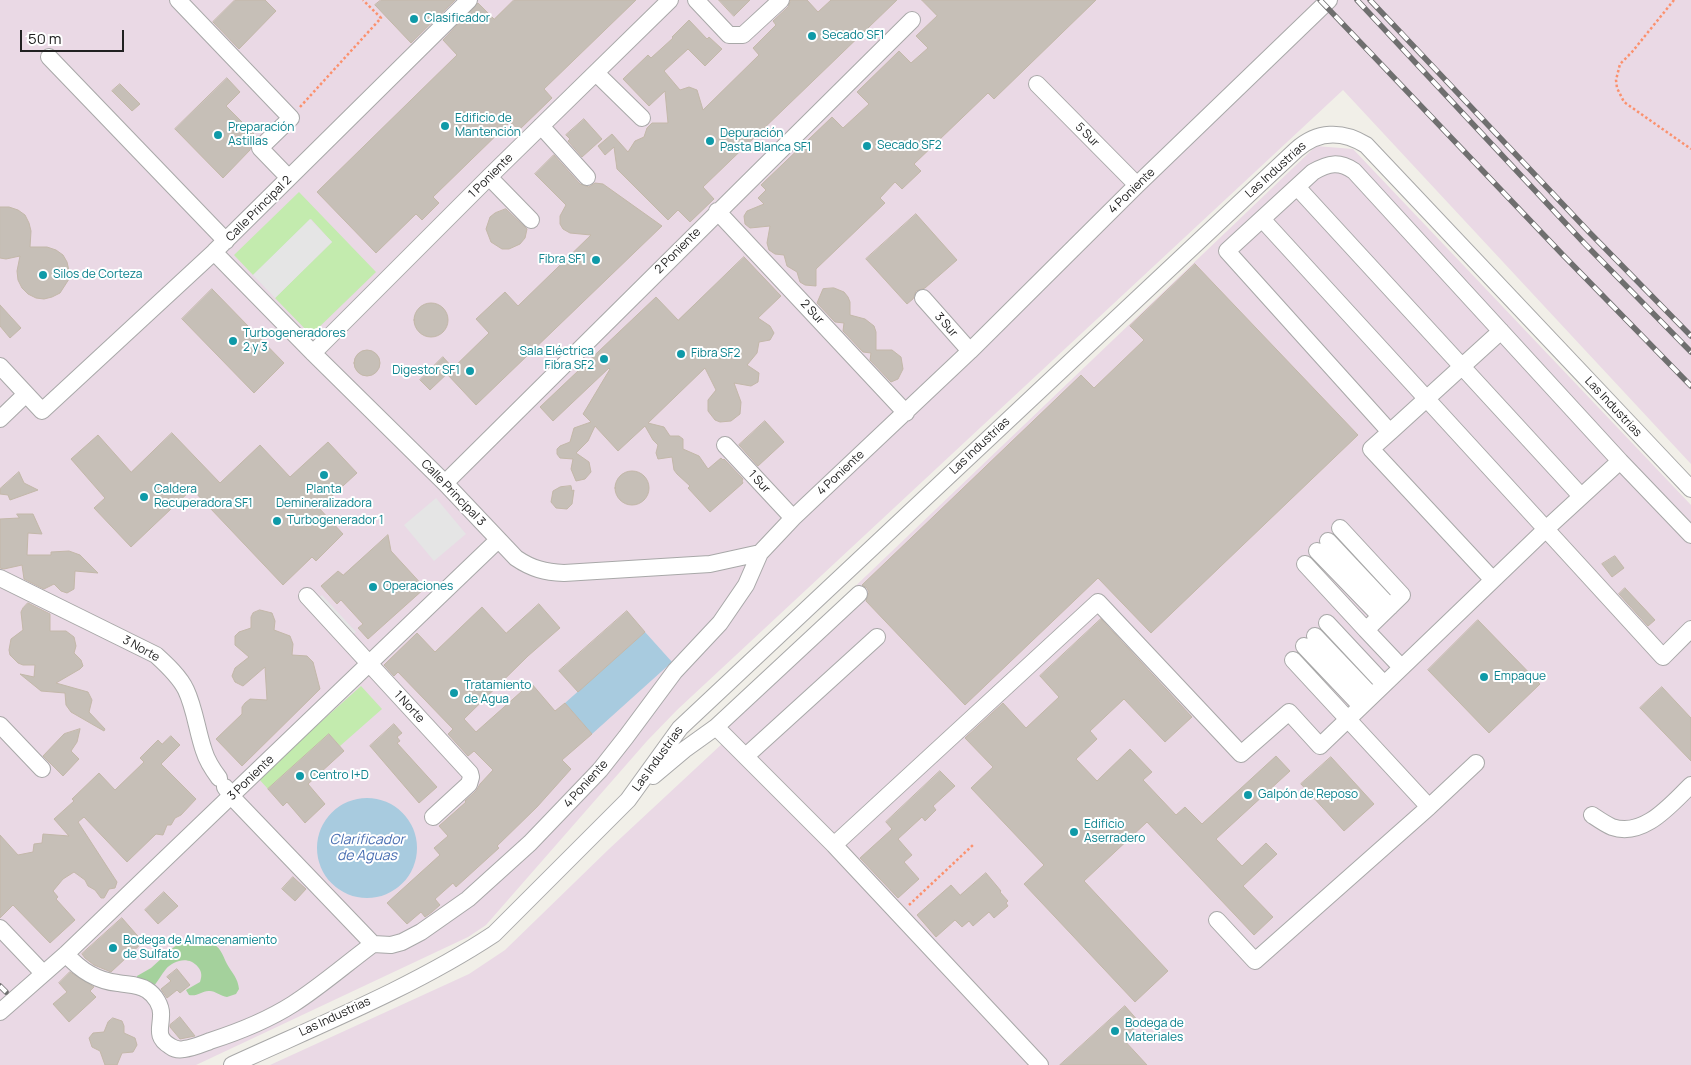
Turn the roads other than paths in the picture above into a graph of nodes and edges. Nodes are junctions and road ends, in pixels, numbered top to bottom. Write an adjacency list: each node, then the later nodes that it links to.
1 (178, 0): 15 (street)
2 (469, 0): 15 (street, Calle Principal 2)
3 (670, 0): 9 (street, 1 Poniente)
4 (696, 0): 5 (street)
5 (781, 0)
6 (1329, 0): 16 (street, 4 Poniente)
7 (912, 20): 18 (street, 2 Poniente)
8 (49, 57): 21 (street, Calle Principal 3)
9 (596, 73): 11 (street); 12 (street, 1 Poniente)
10 (1037, 84): 16 (street, 5 Sur)
11 (642, 118)
12 (542, 126): 13 (street, 1 Poniente); 14 (street)
13 (489, 177): 20 (street); 25 (street, 1 Poniente)
14 (587, 177)
15 (289, 178): 21 (street, Calle Principal 2)
16 (1137, 185): 24 (street, 4 Poniente)
17 (1297, 187): 19 (street); 23 (street); 27 (street)
18 (717, 211): 30 (street, 2 Sur); 35 (street, 2 Poniente)
19 (1262, 218): 29 (street); 32 (street)
20 (531, 220)
21 (220, 247): 25 (street, Calle Principal 3); 28 (street, Calle Principal 2)
22 (923, 298): 24 (street, 3 Sur)
23 (1501, 331): 27 (street); 34 (street)
24 (970, 351): 30 (street, 4 Poniente)
25 (313, 353): 35 (street, Calle Principal 3)
26 (0, 366): 28 (street)
27 (1462, 367): 29 (street); 37 (street)
28 (26, 394): 31 (street)
29 (1427, 398): 32 (street); 40 (street)
30 (906, 413): 38 (street, 4 Poniente)
31 (0, 419)
32 (1390, 432): 47 (street)
33 (725, 445): 38 (street, 1 Sur)
34 (1620, 461): 37 (street); 41 (street)
35 (445, 483): 42 (street, Calle Principal 3)
36 (1691, 490): 69 (street, Las Industrias)
37 (1581, 496): 40 (street)
38 (792, 518): 44 (street, 4 Poniente)
39 (1340, 528): 50 (street)
40 (1546, 529): 47 (street); 52 (street)
41 (1691, 535)
42 (498, 540): 44 (street, Calle Principal 3); 57 (street, 3 Poniente)
43 (1323, 546): 50 (street)
44 (760, 553): 76 (street, 4 Poniente)
45 (1305, 564): 53 (street)
46 (0, 578): 68 (street, 3 Norte)
47 (1493, 580): 58 (street)
48 (859, 594): 63 (street)
49 (307, 596): 57 (street, 1 Norte)
50 (1385, 612): 53 (street)
51 (1327, 623): 59 (street)
52 (1691, 629)
53 (1366, 630): 58 (street)
54 (877, 637): 64 (street)
55 (1310, 641): 60 (street)
56 (1293, 660): 61 (street)
57 (370, 664): 68 (street, 3 Poniente); 72 (street, 1 Norte)
58 (1401, 667): 59 (street)
59 (1384, 684): 60 (street)
60 (1366, 701): 61 (street)
61 (1348, 719): 70 (street); 73 (street)
62 (0, 725): 66 (street)
63 (716, 727): 64 (street); 69 (street)
64 (746, 756): 73 (street)
65 (1476, 763): 70 (street)
66 (42, 769)
67 (1691, 785): 71 (street)
68 (224, 786): 76 (street, 3 Norte); 77 (street, 3 Poniente)
69 (628, 800): 80 (street, Las Industrias)
70 (1429, 807): 74 (street)
71 (1592, 815)
72 (433, 817)
73 (834, 844): 81 (street)
74 (1217, 920)
75 (0, 928): 78 (street)
76 (373, 944): 77 (street)
77 (66, 954): 78 (street, 3 Poniente)
78 (43, 973): 79 (street, 3 Poniente)
79 (0, 1012)
80 (232, 1065)
81 (1040, 1065)

